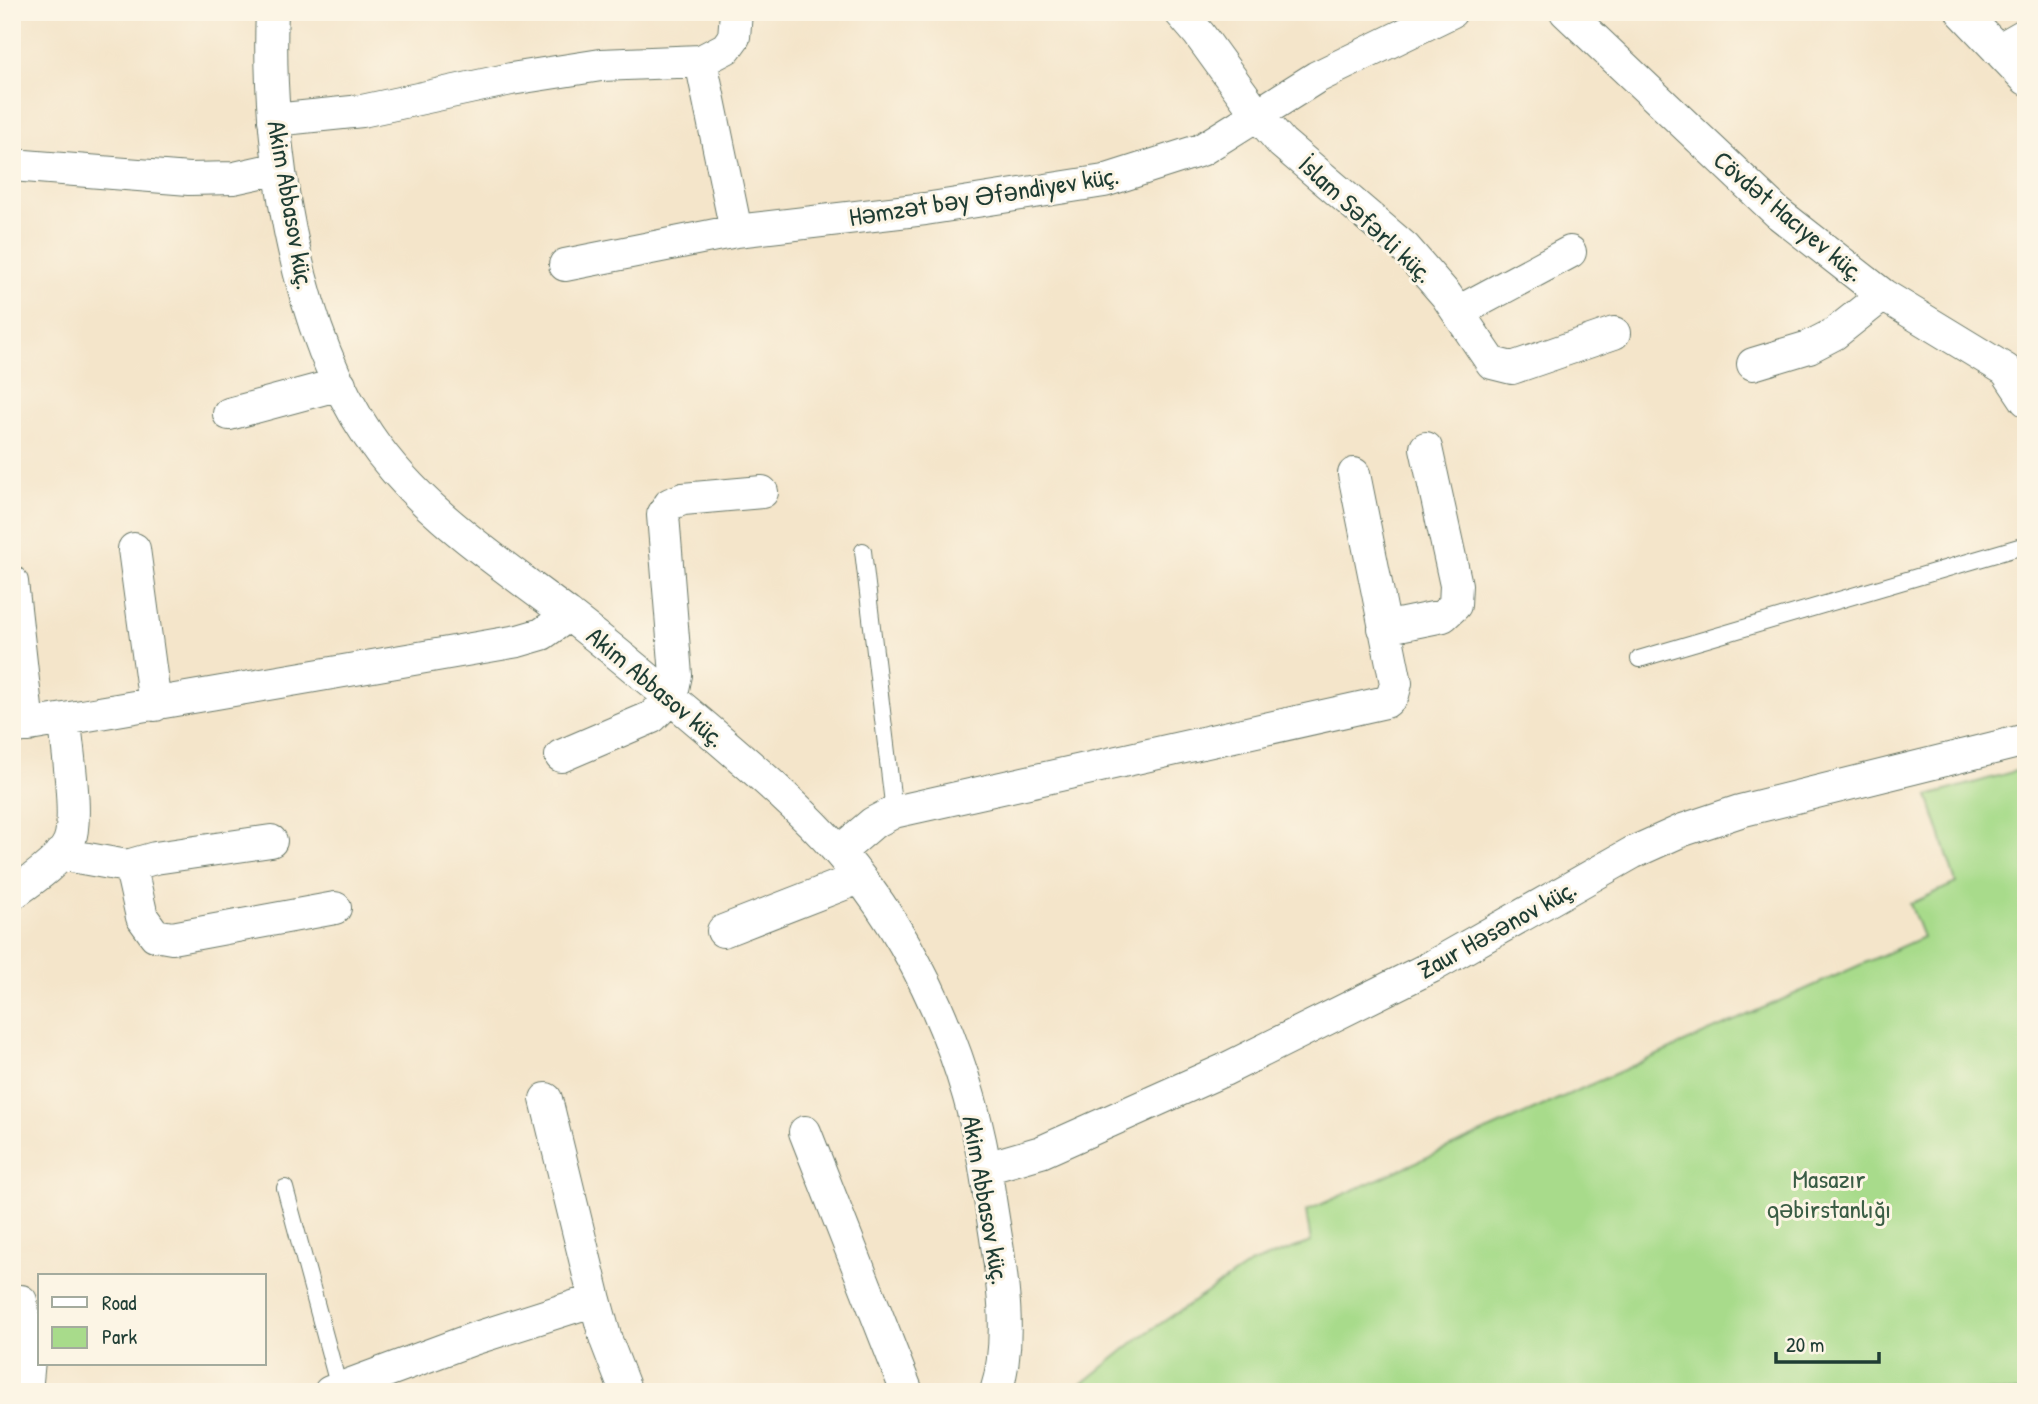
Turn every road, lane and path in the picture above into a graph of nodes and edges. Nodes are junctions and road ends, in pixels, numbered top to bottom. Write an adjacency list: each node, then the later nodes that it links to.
1 (272, 12): 12 (street, Akim Abbasov küç.)
2 (1180, 12): 11 (street, İslam Səfərli küç.)
3 (1451, 12): 11 (street, Həmzət bəy Əfəndiyev küç.)
4 (1566, 12): 18 (street, Cövdət Hacıyev küç.)
5 (1962, 12): 8 (street)
6 (739, 13): 9 (street)
7 (2026, 34): 8 (street)
8 (1998, 50): 10 (street)
9 (701, 61): 12 (street); 15 (street)
10 (2026, 79)
11 (1258, 114): 15 (street, Həmzət bəy Əfəndiyev küç.); 19 (street, İslam Səfərli küç.)
12 (274, 120): 14 (street, Akim Abbasov küç.)
13 (12, 165): 14 (street)
14 (279, 167): 22 (street, Akim Abbasov küç.)
15 (736, 231): 17 (street, Həmzət bəy Əfəndiyev küç.)
16 (1570, 252): 19 (street)
17 (565, 265)
18 (1883, 295): 21 (street); 23 (street, Cövdət Hacıyev küç.)
19 (1458, 313): 20 (street, İslam Səfərli küç.)
20 (1614, 332)
21 (1753, 364)
22 (340, 384): 24 (street); 32 (street, Akim Abbasov küç.)
23 (2026, 400)
24 (229, 414)
25 (1426, 448): 33 (street)
26 (1354, 474): 33 (street)
27 (762, 492): 35 (street)
28 (2026, 545): 34 (lane)
29 (134, 549): 36 (street)
30 (863, 551): 41 (lane)
31 (12, 582): 38 (street)
32 (569, 615): 35 (street, Akim Abbasov küç.); 36 (street)
33 (1384, 628): 41 (street)
34 (1639, 659)
35 (671, 698): 40 (street); 43 (street, Akim Abbasov küç.)
36 (155, 705): 37 (street)
37 (65, 721): 38 (street); 44 (street)
38 (20, 727)
39 (2026, 740): 52 (street, Zaur Həsənov küç.)
40 (561, 757)
41 (894, 812): 43 (street)
42 (271, 841): 45 (street)
43 (839, 852): 46 (street, Akim Abbasov küç.)
44 (60, 853): 45 (street); 47 (street)
45 (127, 866): 48 (street)
46 (859, 878): 49 (street); 52 (street, Akim Abbasov küç.)
47 (12, 894)
48 (335, 908)
49 (723, 931)
50 (546, 1099): 54 (street)
51 (805, 1132): 59 (street)
52 (985, 1168): 60 (street, Akim Abbasov küç.)
53 (285, 1188): 56 (lane)
54 (595, 1300): 56 (street); 58 (street)
55 (21, 1301): 57 (street)
56 (335, 1390)
57 (26, 1392)
58 (625, 1392)
59 (907, 1392)
60 (996, 1392)

